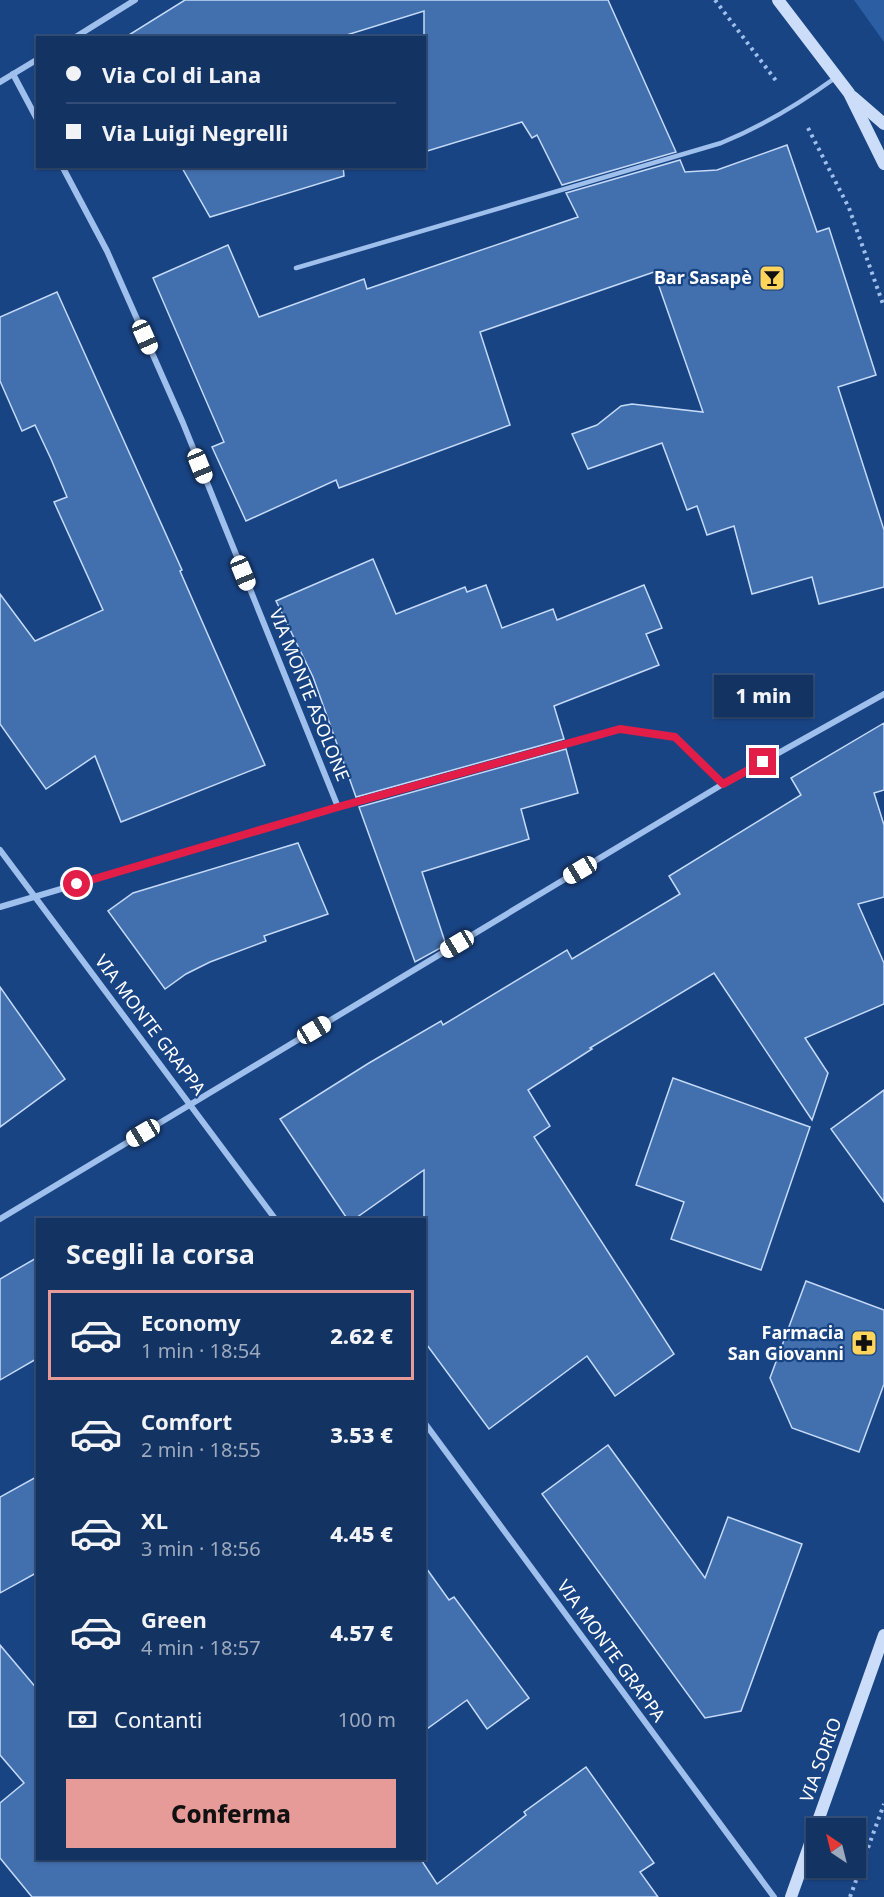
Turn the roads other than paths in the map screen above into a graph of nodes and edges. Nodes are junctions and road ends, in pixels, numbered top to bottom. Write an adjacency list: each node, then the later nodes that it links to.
1 (135, 0): 3 (street)
2 (778, 0): 6 (main road)
3 (77, 36)
4 (36, 60): 5 (street)
5 (13, 74): 7 (street); 9 (street)
6 (837, 77): 8 (main road); 13 (lane)
7 (0, 82)
8 (849, 93): 10 (main road); 11 (main road)
9 (36, 117)
10 (884, 124)
11 (884, 164)
12 (63, 168): 16 (street, VIA MONTE ASOLONE)
13 (296, 268)
14 (884, 694): 15 (street)
15 (723, 784): 16 (street); 20 (street)
16 (338, 807): 18 (street)
17 (0, 850): 18 (street, VIA MONTE GRAPPA)
18 (34, 897): 19 (street); 20 (street, VIA MONTE GRAPPA)
19 (0, 907)
20 (191, 1104): 21 (street, VIA MONTE GRAPPA); 22 (street)
21 (275, 1218)
22 (0, 1219)
23 (426, 1425): 25 (street, VIA MONTE GRAPPA)
24 (884, 1635): 26 (main road, VIA SORIO)
25 (774, 1897)
26 (791, 1897)

